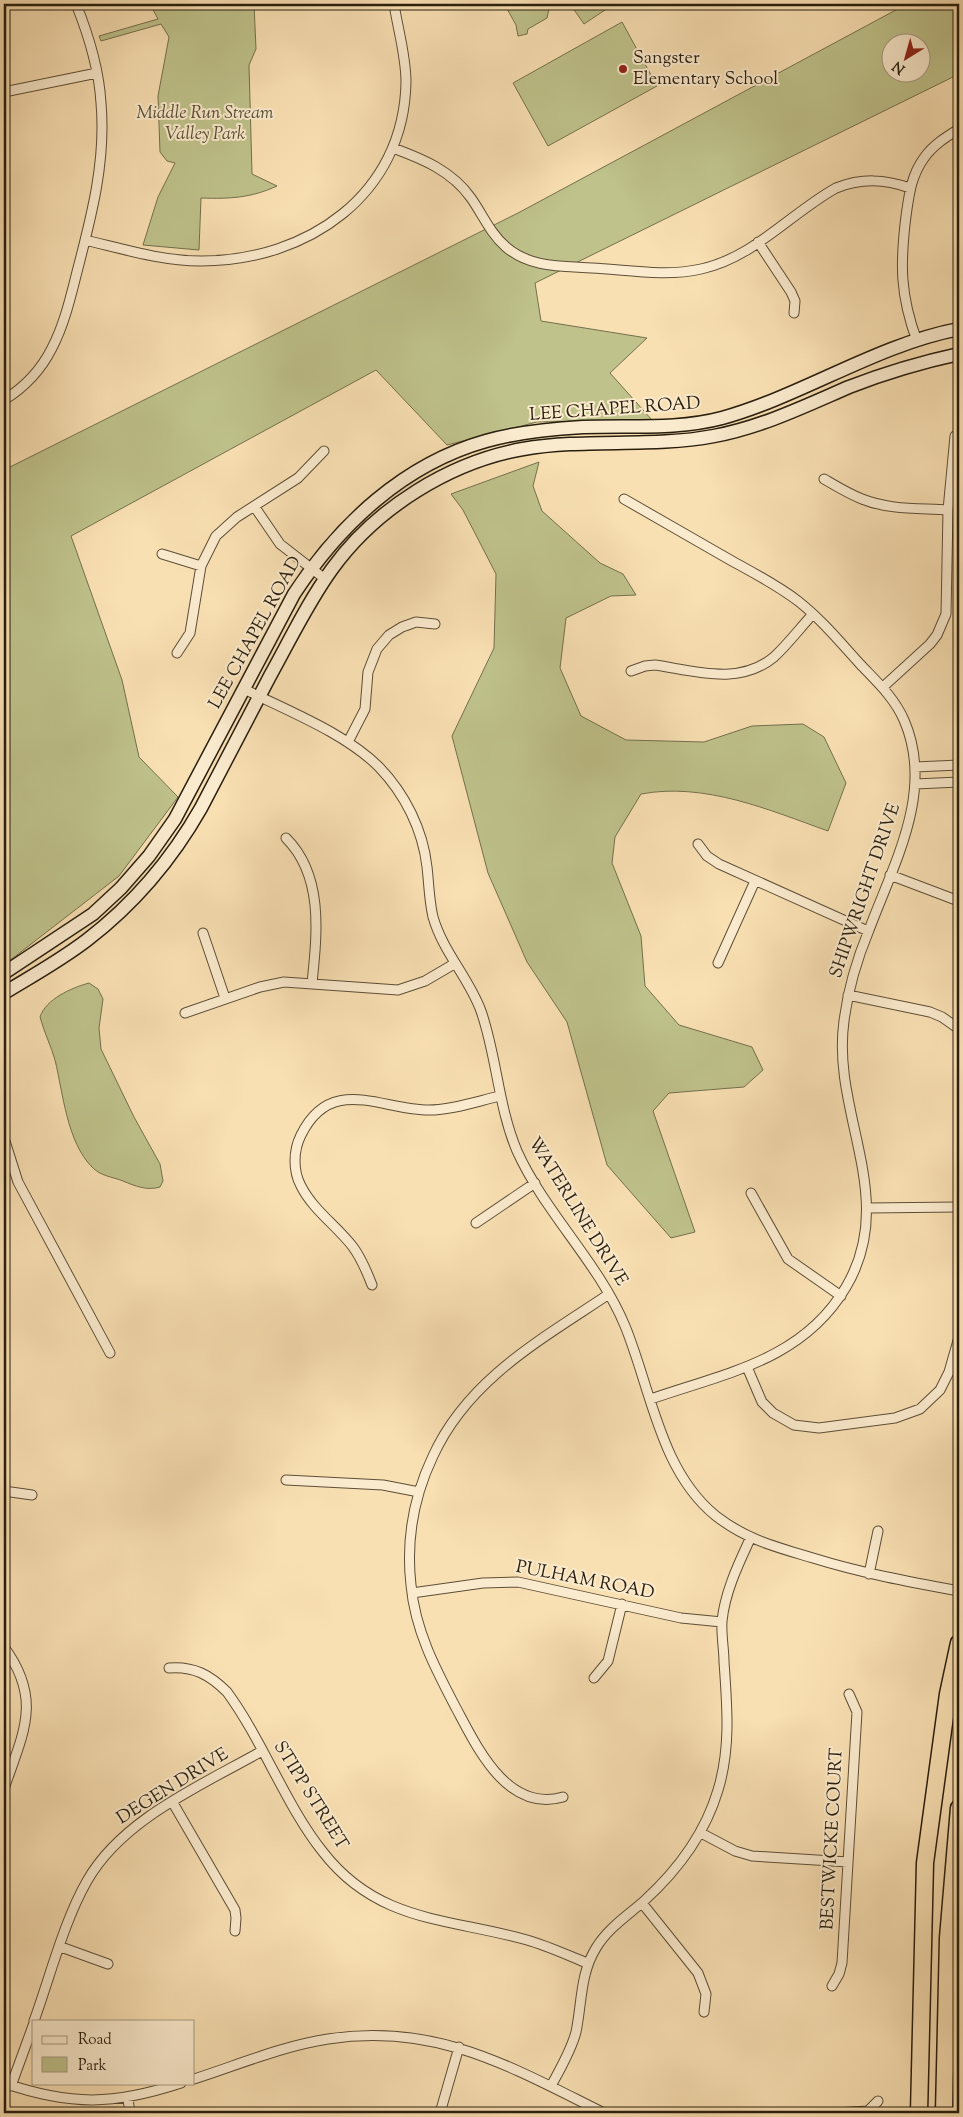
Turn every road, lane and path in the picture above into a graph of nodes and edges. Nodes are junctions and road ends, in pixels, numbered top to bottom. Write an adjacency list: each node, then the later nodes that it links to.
1 (76, 4): 3 (street)
2 (394, 4): 6 (street)
3 (97, 73): 4 (street); 8 (street)
4 (4, 92)
5 (959, 129): 7 (street)
6 (393, 148): 8 (street); 9 (street)
7 (910, 188): 9 (street); 12 (street)
8 (85, 240): 14 (street)
9 (758, 242): 10 (street)
10 (794, 313)
11 (959, 329): 12 (main road, LEE CHAPEL ROAD)
12 (917, 341): 15 (main road, LEE CHAPEL ROAD)
13 (959, 354): 17 (main road, LEE CHAPEL ROAD)
14 (4, 400)
15 (661, 426): 17 (main road); 25 (main road, LEE CHAPEL ROAD)
16 (955, 436): 22 (street)
17 (661, 442): 26 (main road, LEE CHAPEL ROAD)
18 (324, 452): 21 (street)
19 (824, 479): 22 (street)
20 (624, 499): 27 (street, SHIPWRIGHT DRIVE)
21 (254, 506): 24 (street); 25 (street)
22 (948, 510): 31 (street)
23 (162, 554): 24 (street)
24 (201, 566): 29 (street)
25 (310, 569): 26 (street); 32 (main road, LEE CHAPEL ROAD)
26 (325, 579): 33 (main road, LEE CHAPEL ROAD)
27 (813, 614): 30 (street); 31 (street, SHIPWRIGHT DRIVE)
28 (435, 624): 34 (street)
29 (177, 653)
30 (631, 671)
31 (883, 687): 36 (street, SHIPWRIGHT DRIVE)
32 (244, 689): 33 (street, WATERLINE DRIVE); 48 (main road, LEE CHAPEL ROAD)
33 (259, 696): 34 (street, WATERLINE DRIVE); 50 (main road, LEE CHAPEL ROAD)
34 (348, 742): 47 (street, WATERLINE DRIVE)
35 (959, 765): 36 (street)
36 (915, 767): 38 (street, SHIPWRIGHT DRIVE)
37 (959, 782): 38 (street)
38 (915, 784): 41 (street, SHIPWRIGHT DRIVE)
39 (286, 838): 49 (street)
40 (698, 844): 42 (street)
41 (890, 875): 43 (street); 44 (street, SHIPWRIGHT DRIVE)
42 (755, 881): 44 (street); 46 (street)
43 (956, 900)
44 (868, 931): 51 (street, SHIPWRIGHT DRIVE)
45 (203, 933): 52 (street)
46 (718, 963)
47 (454, 964): 49 (street); 55 (street, WATERLINE DRIVE)
48 (4, 973)
49 (312, 983): 52 (street)
50 (4, 994)
51 (848, 996): 54 (street); 60 (street, SHIPWRIGHT DRIVE)
52 (226, 998): 53 (street)
53 (185, 1013)
54 (959, 1029)
55 (500, 1096): 57 (street, WATERLINE DRIVE); 62 (street)
56 (4, 1138): 66 (street)
57 (535, 1183): 61 (street); 63 (street, WATERLINE DRIVE)
58 (751, 1193): 64 (street)
59 (959, 1207): 60 (street)
60 (868, 1208): 64 (street, SHIPWRIGHT DRIVE)
61 (476, 1223)
62 (372, 1284)
63 (609, 1294): 68 (street, WATERLINE DRIVE); 71 (street)
64 (841, 1296): 67 (street, SHIPWRIGHT DRIVE)
65 (959, 1337): 67 (street)
66 (110, 1353)
67 (747, 1367): 68 (street, SHIPWRIGHT DRIVE)
68 (651, 1399): 74 (street, WATERLINE DRIVE)
69 (286, 1480): 71 (street)
70 (4, 1491): 72 (street)
71 (419, 1492): 77 (street)
72 (32, 1495)
73 (878, 1531): 75 (street)
74 (750, 1539): 75 (street, WATERLINE DRIVE); 79 (street)
75 (869, 1574): 76 (street, WATERLINE DRIVE)
76 (959, 1591)
77 (412, 1593): 78 (street, PULHAM ROAD); 87 (street)
78 (622, 1604): 79 (street, PULHAM ROAD); 83 (street)
79 (722, 1622): 90 (street)
80 (959, 1643): 112 (highway)
81 (4, 1647): 86 (street)
82 (169, 1668): 85 (street, STIPP STREET)
83 (594, 1678)
84 (849, 1694): 91 (street, BESTWICKE COURT)
85 (262, 1750): 88 (street, DEGEN DRIVE); 95 (street, STIPP STREET)
86 (4, 1789)
87 (563, 1797)
88 (173, 1803): 93 (street); 94 (street, DEGEN DRIVE)
89 (959, 1808): 113 (highway)
90 (701, 1833): 91 (street); 92 (street)
91 (848, 1862): 97 (street, BESTWICKE COURT)
92 (642, 1903): 95 (street); 98 (street)
93 (234, 1931)
94 (61, 1947): 96 (street); 99 (street, DEGEN DRIVE)
95 (587, 1963): 105 (street)
96 (108, 1964)
97 (832, 1986)
98 (704, 2012)
99 (35, 2020)
100 (32, 2027): 103 (street, DEGEN DRIVE)
101 (459, 2047): 102 (street); 105 (street); 109 (street)
102 (195, 2079)
103 (8, 2084): 106 (street)
104 (178, 2084): 106 (street)
105 (551, 2086): 110 (street)
106 (128, 2099): 108 (street)
107 (878, 2101): 111 (street)
108 (130, 2113)
109 (440, 2113)
110 (604, 2113)
111 (836, 2113)
112 (919, 2113)
113 (944, 2113)

